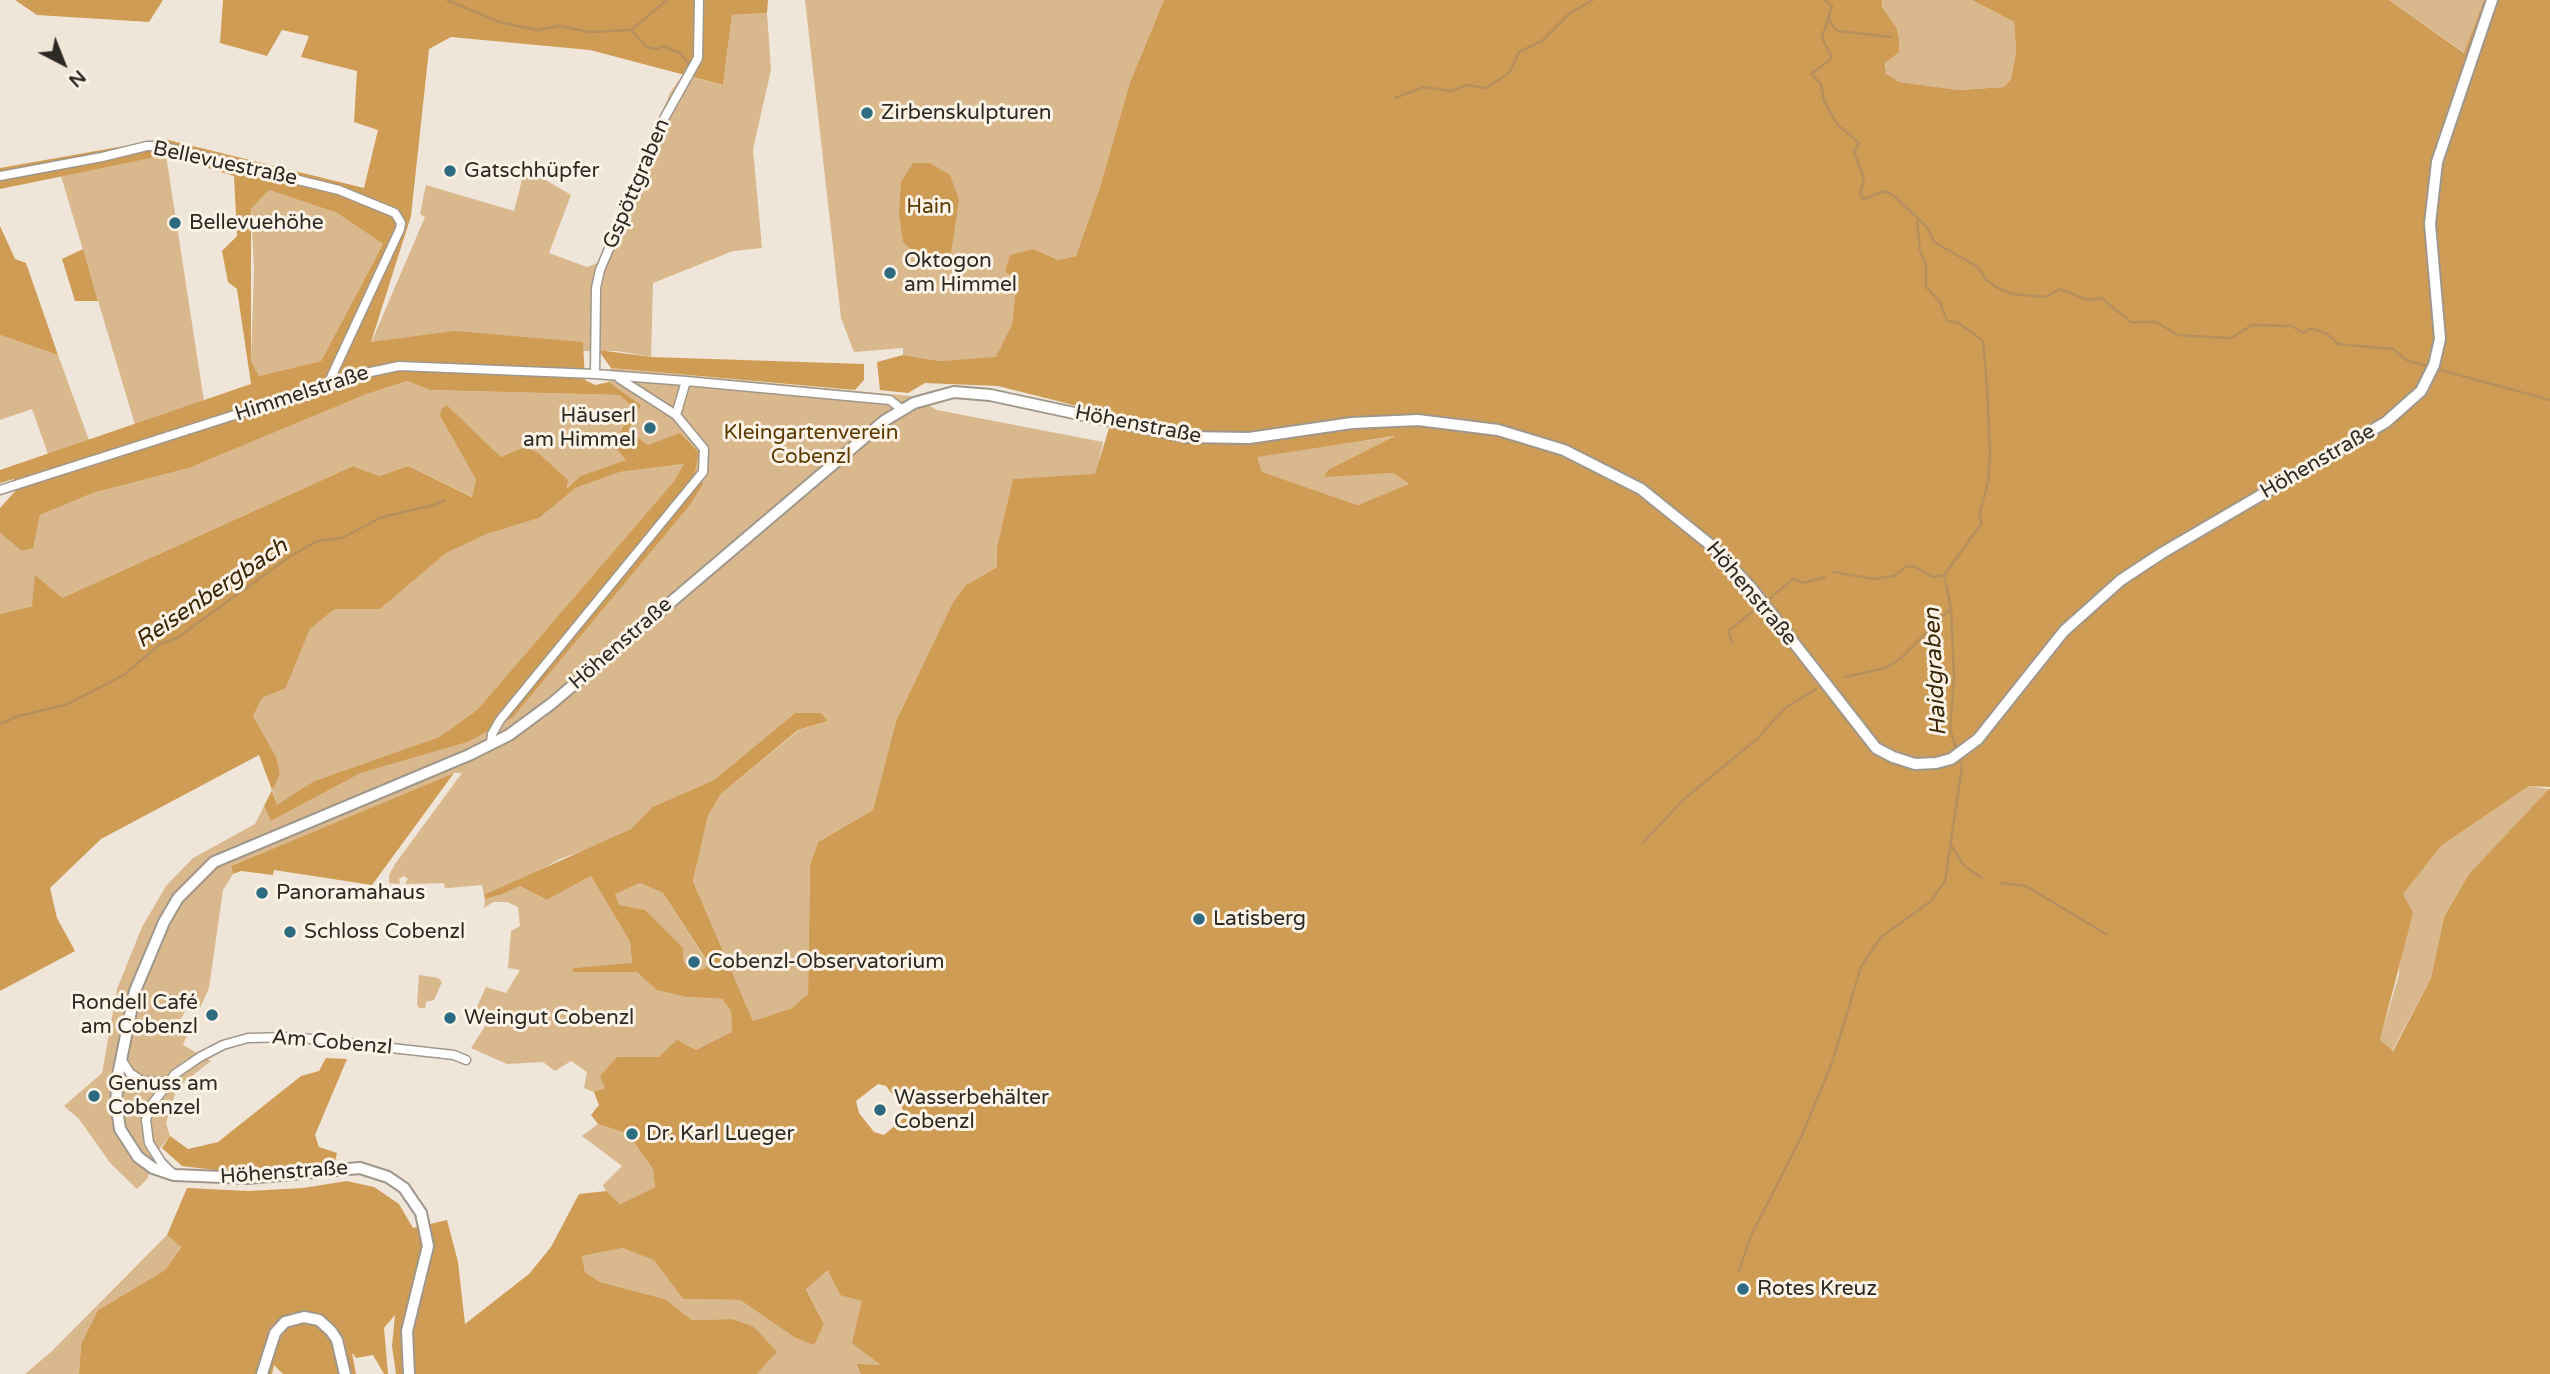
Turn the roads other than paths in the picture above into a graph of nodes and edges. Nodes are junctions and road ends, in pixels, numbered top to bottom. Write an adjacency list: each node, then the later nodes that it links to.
1 (699, 0): 4 (street, Gspöttgraben)
2 (2493, 0): 8 (street, Höhenstraße)
3 (0, 176): 7 (street, Bellevuestraße)
4 (595, 374): 5 (street, Himmelstraße); 7 (street, Himmelstraße)
5 (615, 376): 6 (street, Himmelstraße); 9 (street, Himmelstraße)
6 (686, 381): 8 (street, Himmelstraße); 9 (street)
7 (327, 386): 10 (street, Himmelstraße)
8 (901, 410): 11 (street, Höhenstraße)
9 (676, 415): 11 (street, Himmelstraße)
10 (0, 490)
11 (491, 744): 12 (street, Höhenstraße)
12 (120, 1057): 14 (street); 15 (street, Höhenstraße)
13 (466, 1060): 14 (street, Am Cobenzl)
14 (167, 1082): 15 (street, Am Cobenzl)
15 (174, 1175): 18 (street, Höhenstraße)
16 (262, 1374): 17 (street)
17 (345, 1374)
18 (409, 1374)

